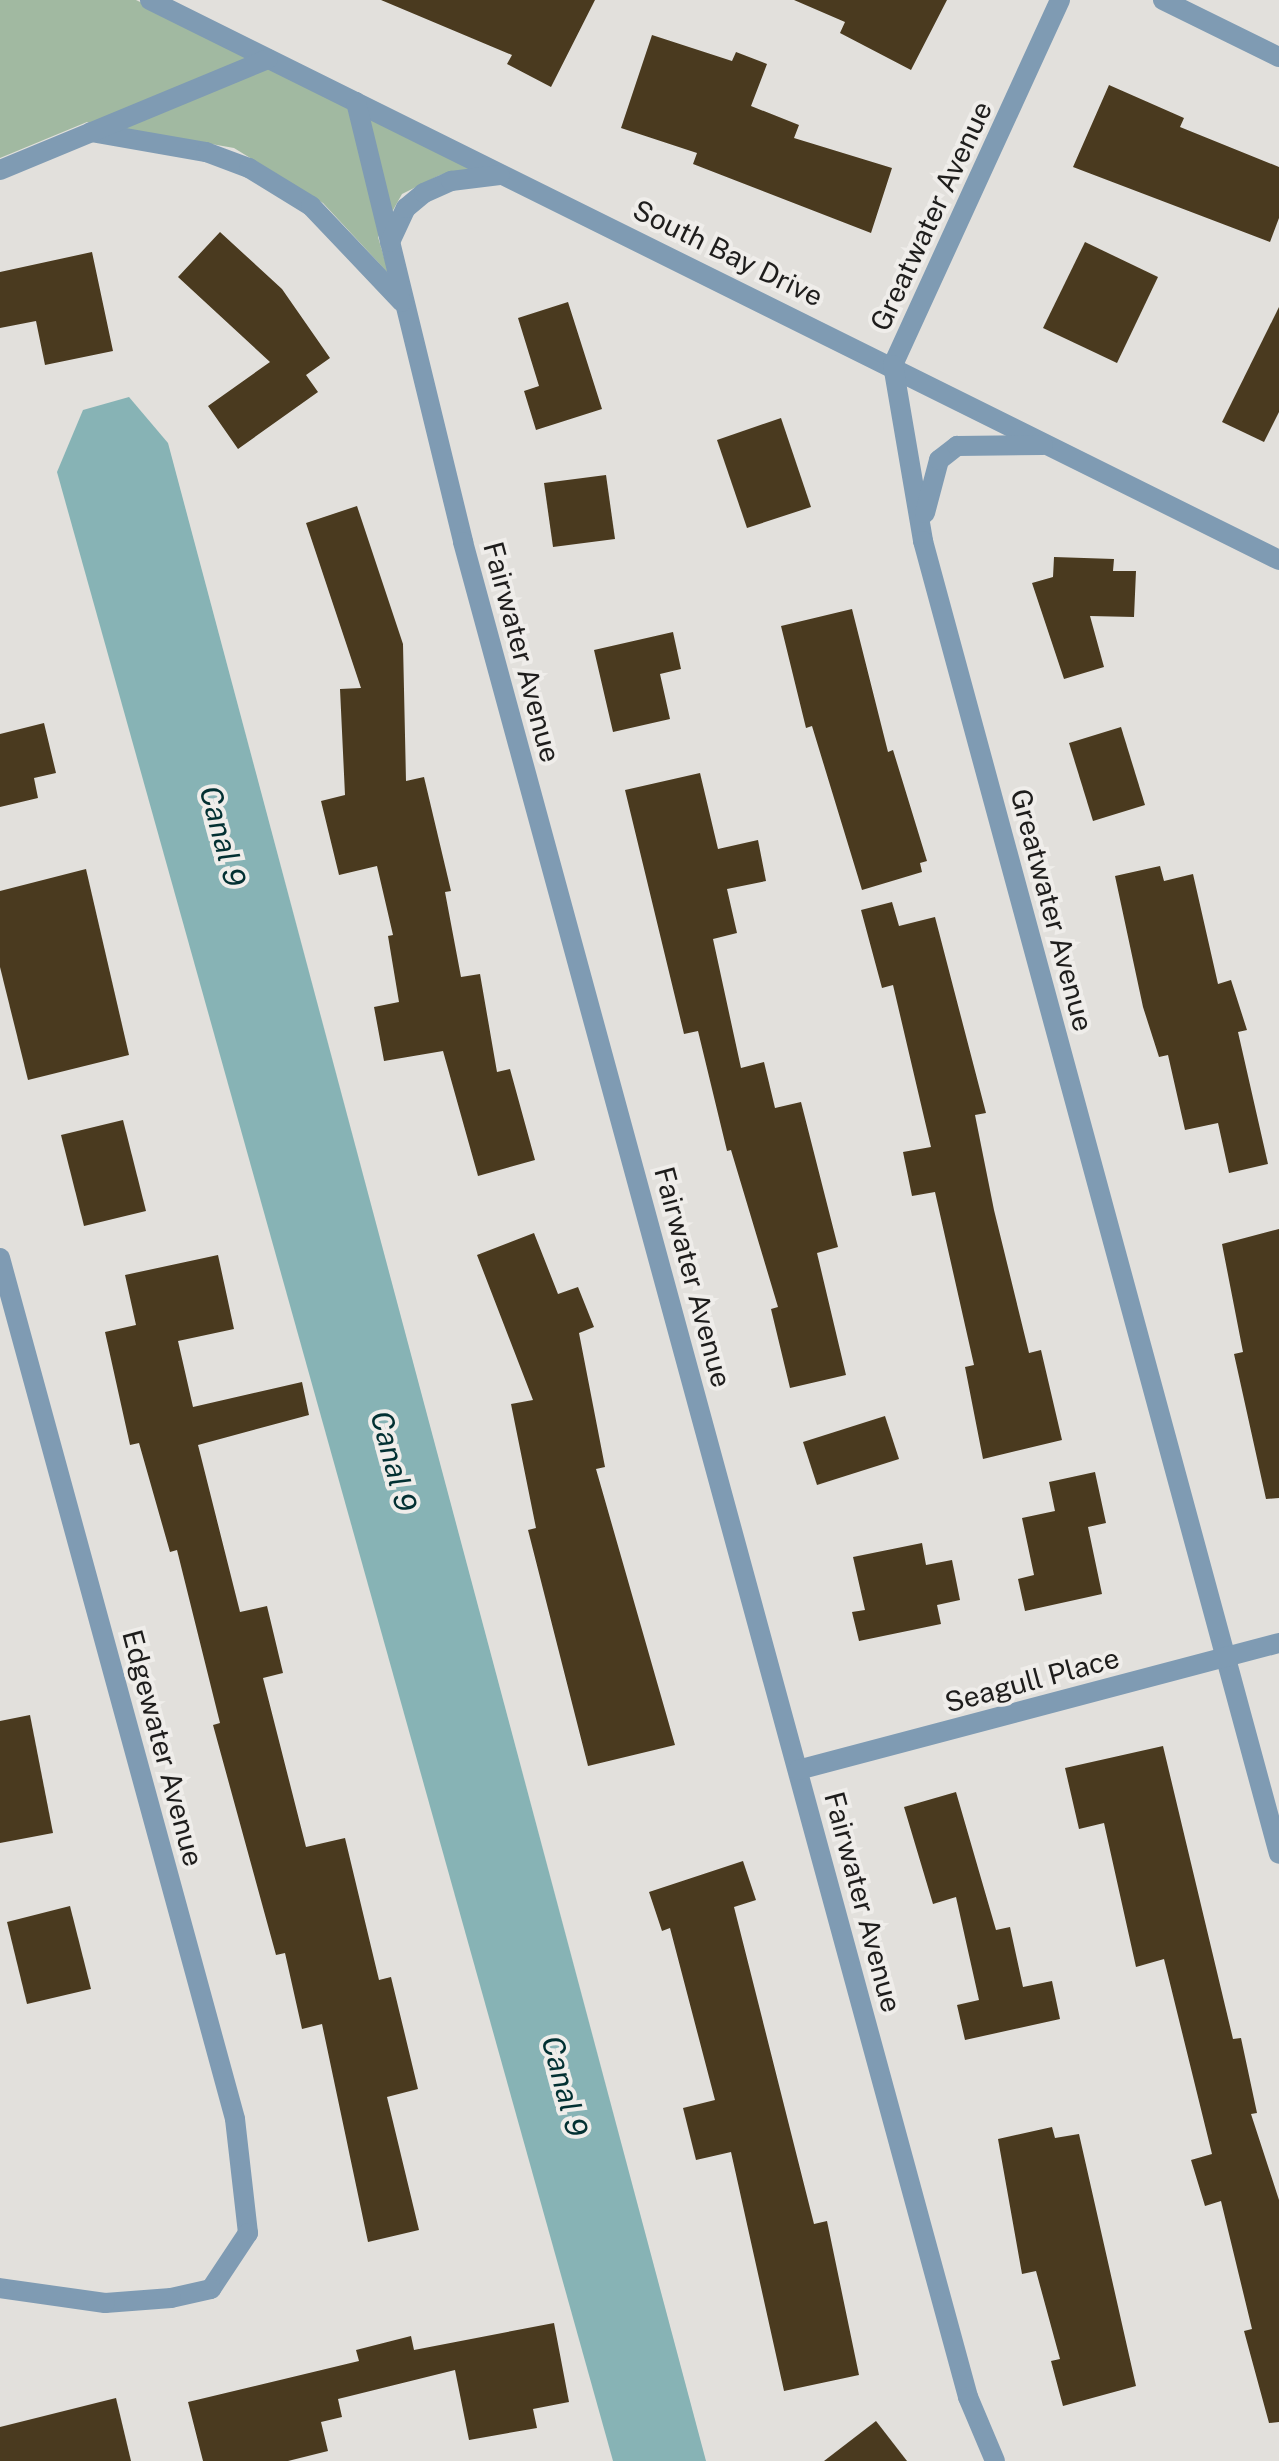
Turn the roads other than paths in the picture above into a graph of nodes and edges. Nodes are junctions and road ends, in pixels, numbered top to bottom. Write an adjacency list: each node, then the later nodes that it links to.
1 (150, 0): 5 (street, South Bay Drive)
2 (1060, 0): 12 (street, Greatwater Avenue)
3 (1163, 0): 4 (street)
4 (1279, 57)
5 (268, 59): 6 (street, South Bay Drive); 7 (street)
6 (356, 102): 9 (street, South Bay Drive); 10 (street, Fairwater Avenue)
7 (91, 132): 8 (street); 11 (street)
8 (0, 170)
9 (504, 175): 10 (street); 12 (street, South Bay Drive)
10 (390, 242): 11 (street, Fairwater Avenue)
11 (406, 306): 19 (street, Fairwater Avenue)
12 (893, 365): 13 (street, South Bay Drive); 14 (street, Greatwater Avenue)
13 (1050, 445): 14 (street); 15 (street, South Bay Drive)
14 (923, 541): 18 (street, Greatwater Avenue)
15 (1279, 560)
16 (1, 1268): 21 (street, Edgewater Avenue)
17 (1279, 1643): 18 (street, Seagull Place)
18 (1226, 1657): 19 (street, Seagull Place); 20 (street, Greatwater Avenue)
19 (798, 1770): 22 (street, Fairwater Avenue)
20 (1279, 1854)
21 (0, 2288)
22 (995, 2461)

